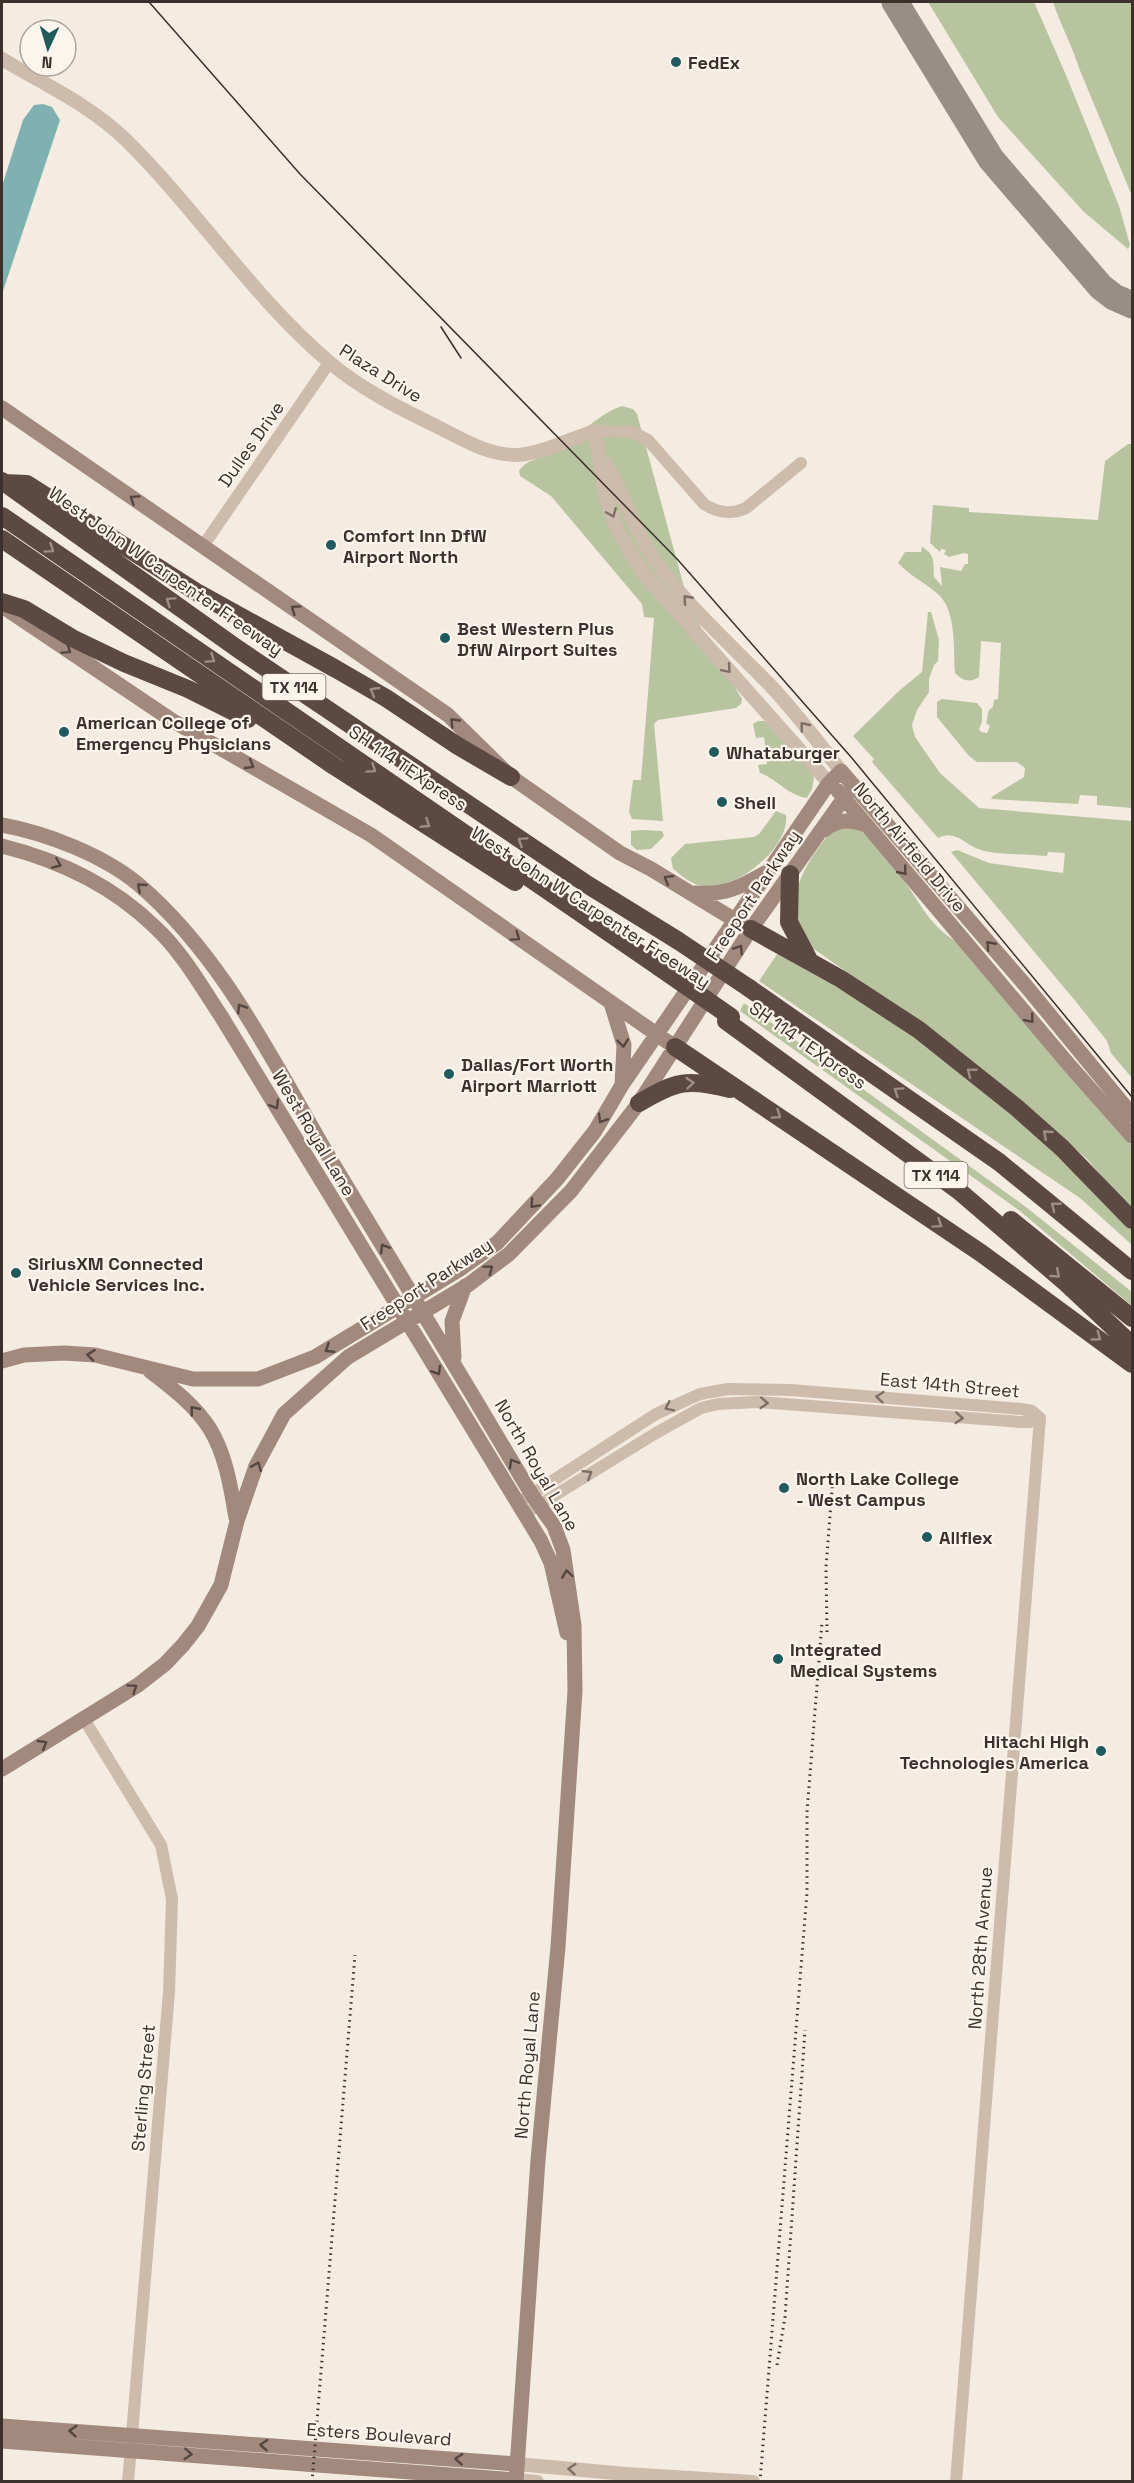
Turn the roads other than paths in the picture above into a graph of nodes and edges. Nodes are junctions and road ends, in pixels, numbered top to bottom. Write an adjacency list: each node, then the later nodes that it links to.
1 (2, 59): 2 (street, Plaza Drive)
2 (329, 363): 4 (street, Plaza Drive); 10 (street, Dulles Drive)
3 (2, 408): 10 (main road, one-way to 3)
4 (594, 431): 5 (street, North Airfield Drive); 6 (street, Plaza Drive)
5 (601, 456): 13 (street, North Airfield Drive, one-way to 5); 15 (street, North Airfield Drive, one-way to 15)
6 (801, 463)
7 (2, 482): 14 (highway, one-way to 7); 43 (highway, West John W Carpenter Freeway / TX 114, one-way to 7, bridge)
8 (2, 516): 28 (highway, SH 114 TEXpress, one-way to 28)
9 (2, 538): 12 (highway, West John W Carpenter Freeway / TX 114)
10 (202, 546): 14 (main road, one-way to 10)
11 (2, 604): 12 (highway); 29 (main road, one-way to 29)
12 (334, 766): 28 (highway, West John W Carpenter Freeway / TX 114, one-way to 28)
13 (841, 771): 15 (main road, Freeport Parkway); 16 (main road, North Airfield Drive)
14 (511, 777): 25 (main road, one-way to 14)
15 (829, 783): 16 (main road, North Airfield Drive); 22 (main road, Freeport Parkway)
16 (849, 792): 18 (main road, North Airfield Drive); 19 (main road, Freeport Parkway); 38 (main road, North Airfield Drive, one-way to 16)
17 (2, 825): 21 (main road, West Royal Lane)
18 (866, 825): 19 (main road); 39 (main road, North Airfield Drive, one-way to 39)
19 (819, 833): 23 (main road, Freeport Parkway)
20 (2, 846): 24 (main road, West Royal Lane, one-way to 24)
21 (111, 867): 24 (main road); 32 (main road, West Royal Lane, one-way to 21)
22 (770, 870): 25 (main road); 26 (main road, Freeport Parkway)
23 (790, 874): 26 (main road, Freeport Parkway); 27 (highway)
24 (100, 885): 34 (main road, West Royal Lane)
25 (692, 893): 26 (main road)
26 (744, 925): 27 (highway); 31 (main road, Freeport Parkway); 33 (main road, Freeport Parkway, one-way to 26)
27 (809, 960): 42 (highway, one-way to 27)
28 (657, 970): 30 (highway, West John W Carpenter Freeway / TX 114)
29 (611, 1003): 31 (main road); 35 (main road, one-way to 35)
30 (728, 1019): 48 (highway, SH 114 TEXpress); 49 (highway, West John W Carpenter Freeway / TX 114, one-way to 49)
31 (656, 1035): 33 (main road); 35 (main road, Freeport Parkway)
32 (263, 1045): 34 (main road); 45 (main road, West Royal Lane, one-way to 32)
33 (675, 1047): 36 (highway); 37 (main road, Freeport Parkway)
34 (245, 1055): 47 (main road, West Royal Lane, one-way to 47)
35 (622, 1085): 40 (main road, Freeport Parkway, one-way to 40)
36 (744, 1093): 37 (highway, one-way to 36); 51 (highway, one-way to 51)
37 (639, 1103): 41 (main road, Freeport Parkway)
38 (1132, 1115)
39 (1132, 1136)
40 (564, 1170): 41 (main road); 45 (main road, Freeport Parkway, one-way to 45)
41 (578, 1182): 44 (main road, Freeport Parkway, one-way to 41)
42 (1132, 1220)
43 (1132, 1271)
44 (465, 1286): 46 (main road, Freeport Parkway); 52 (main road)
45 (414, 1298): 46 (main road, West Royal Lane); 47 (main road, Freeport Parkway)
46 (423, 1312): 47 (main road, Freeport Parkway); 52 (main road, North Royal Lane)
47 (402, 1315): 53 (main road, Freeport Parkway, one-way to 53); 56 (main road, West Royal Lane, one-way to 56); 57 (main road, Freeport Parkway, one-way to 47)
48 (1132, 1318)
49 (1132, 1345)
50 (2, 1361): 53 (main road, Freeport Parkway, one-way to 50)
51 (1132, 1364)
52 (456, 1365): 55 (main road, North Royal Lane, one-way to 52)
53 (148, 1369): 57 (main road, one-way to 53)
54 (1040, 1418): 55 (street, East 14th Street); 70 (street, North 28th Avenue)
55 (535, 1500): 56 (street, East 14th Street); 58 (main road, North Royal Lane, one-way to 55)
56 (521, 1508): 58 (main road, North Royal Lane)
57 (237, 1521): 59 (main road, Freeport Parkway, one-way to 57)
58 (573, 1653): 64 (main road, North Royal Lane)
59 (84, 1719): 60 (main road, Freeport Parkway, one-way to 59); 63 (street, Sterling Street)
60 (2, 1769)
61 (2, 2426): 63 (main road, Esters Boulevard, one-way to 61)
62 (2, 2441): 63 (main road, Esters Boulevard)
63 (131, 2443): 64 (main road, Esters Boulevard, one-way to 63); 66 (street, Sterling Street); 67 (main road, Esters Boulevard, one-way to 67)
64 (517, 2464): 65 (street, Esters Boulevard, one-way to 64); 67 (main road, North Royal Lane)
65 (682, 2479): 69 (street, Esters Boulevard)
66 (128, 2481)
67 (516, 2481): 68 (street, Esters Boulevard)
68 (537, 2481)
69 (753, 2481)
70 (956, 2481)

